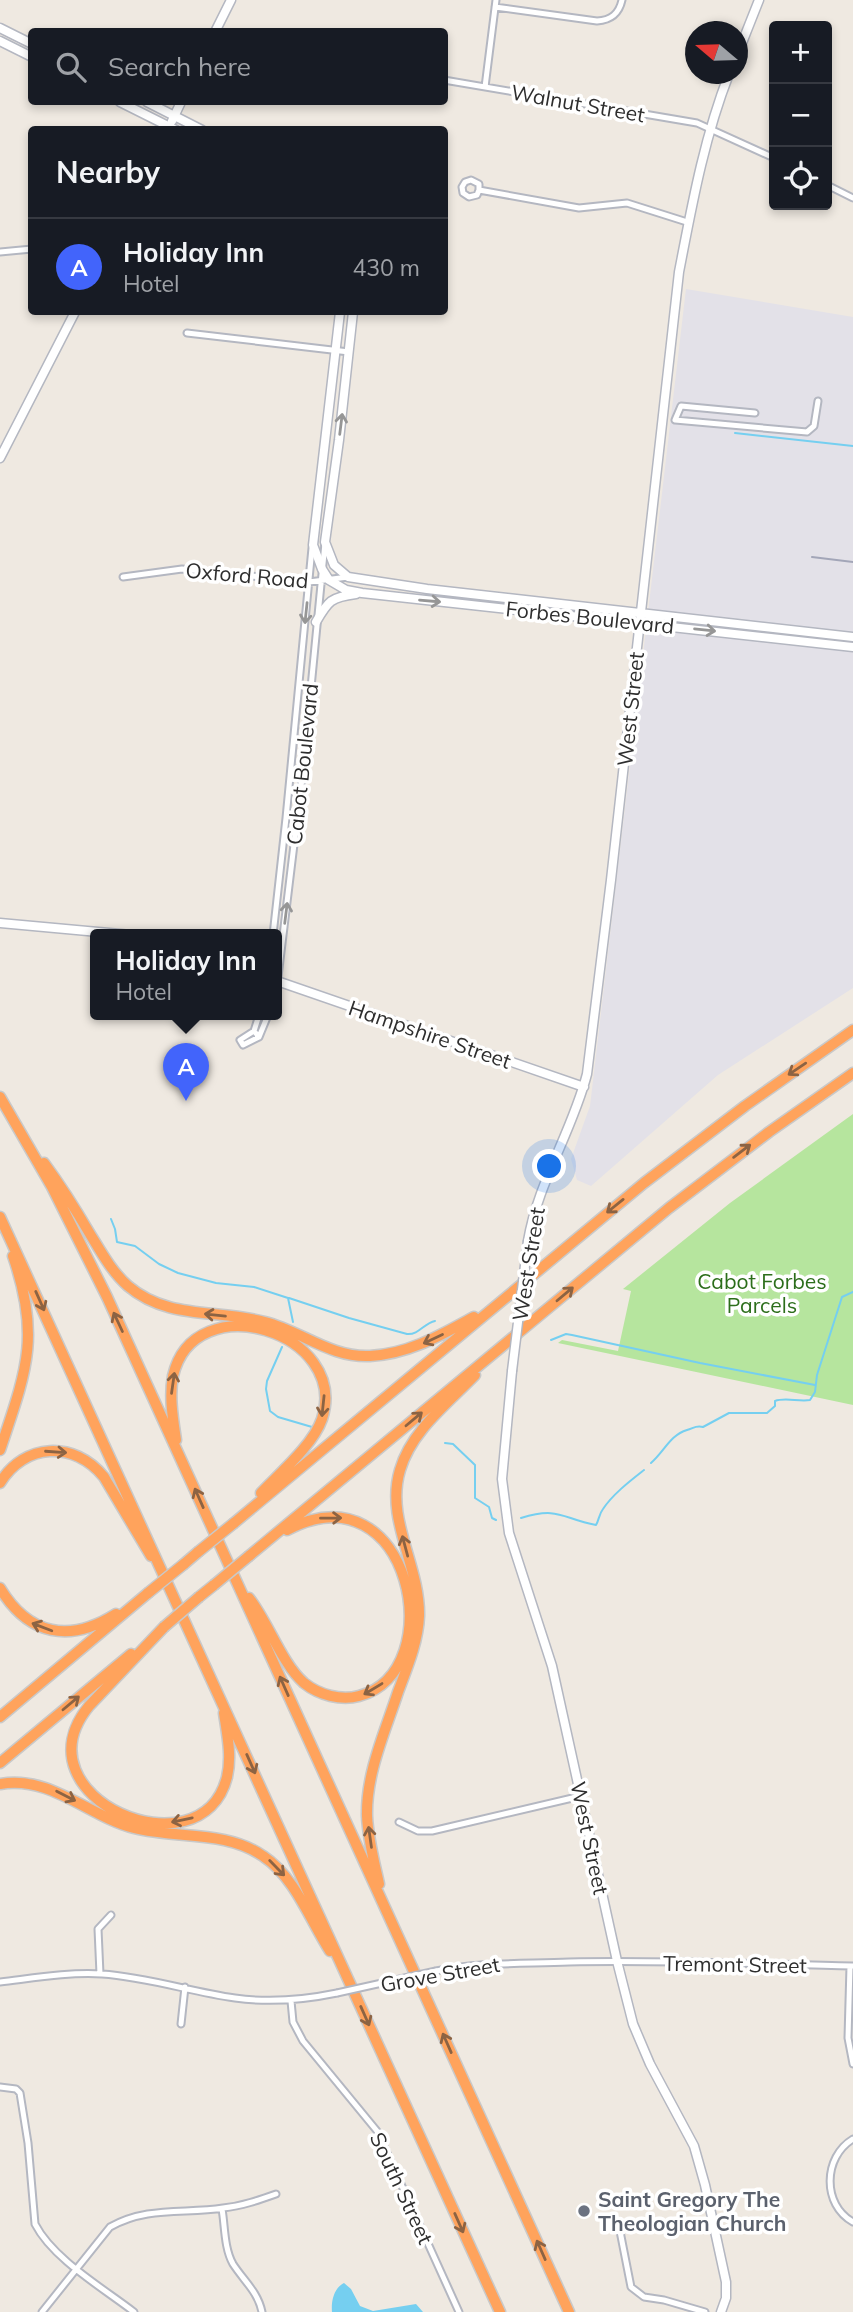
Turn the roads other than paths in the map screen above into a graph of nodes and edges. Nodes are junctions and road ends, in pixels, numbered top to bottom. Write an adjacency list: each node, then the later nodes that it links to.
1 (231, 0): 7 (street)
2 (622, 0): 4 (street)
3 (759, 0): 5 (street)
4 (496, 4): 13 (street)
5 (748, 26)
6 (0, 28): 9 (street)
7 (217, 28)
8 (0, 41): 10 (street)
9 (28, 42)
10 (28, 55)
11 (448, 81): 13 (street, Walnut Street)
12 (725, 84): 21 (street, West Street)
13 (485, 87): 21 (street, Walnut Street)
14 (126, 105): 18 (street)
15 (152, 105): 17 (street)
16 (180, 105): 17 (street)
17 (174, 116): 19 (street); 20 (street)
18 (167, 126)
19 (172, 126)
20 (194, 126)
21 (710, 128): 22 (street, Walnut Street); 26 (street, West Street)
22 (769, 156)
23 (832, 188): 25 (street)
24 (480, 190): 26 (street)
25 (853, 198)
26 (687, 222): 37 (street, West Street)
27 (28, 249): 28 (street)
28 (0, 252)
29 (73, 315): 39 (street)
30 (340, 315): 33 (street)
31 (353, 315): 34 (street)
32 (187, 333): 33 (street)
33 (337, 350): 34 (street); 41 (street)
34 (349, 352): 40 (street, one-way to 34)
35 (818, 401): 38 (street)
36 (755, 414): 38 (street)
37 (662, 419): 38 (street); 48 (street, West Street)
38 (675, 420)
39 (0, 458)
40 (325, 542): 42 (street); 44 (street)
41 (313, 545): 42 (street); 46 (street, Cabot Boulevard)
42 (322, 569): 45 (street)
43 (123, 577): 46 (street, Oxford Road)
44 (348, 578): 45 (street, Forbes Boulevard); 48 (street, Forbes Boulevard)
45 (325, 580): 46 (street, Oxford Road); 47 (street, Forbes Boulevard); 49 (street, Cabot Boulevard)
46 (309, 582): 53 (street, Cabot Boulevard, one-way to 53)
47 (362, 593): 48 (street, Forbes Boulevard, one-way to 48); 49 (street)
48 (640, 618): 50 (street, Forbes Boulevard); 51 (street, Forbes Boulevard, one-way to 51); 63 (street, West Street)
49 (316, 622): 55 (street, Cabot Boulevard, one-way to 49)
50 (853, 637)
51 (853, 648)
52 (0, 923): 54 (street)
53 (273, 929)
54 (90, 931)
55 (282, 941)
56 (282, 984): 63 (street, Hampshire Street)
57 (257, 1020): 59 (street)
58 (266, 1020): 61 (street)
59 (254, 1031): 61 (street); 61 (street)
60 (853, 1031): 67 (highway, one-way to 67)
61 (259, 1037)
62 (853, 1073): 68 (highway, one-way to 62)
63 (584, 1087): 83 (street, West Street, bridge)
64 (0, 1097): 65 (highway)
65 (22, 1133): 67 (highway, one-way to 65); 70 (highway, one-way to 65)
66 (0, 1220): 69 (highway); 74 (highway, one-way to 74)
67 (493, 1307): 72 (highway)
68 (512, 1337): 73 (highway, one-way to 68); 85 (highway, one-way to 68)
69 (0, 1450)
70 (177, 1451): 72 (highway, one-way to 72); 75 (highway, one-way to 70)
71 (0, 1483): 74 (highway, one-way to 74)
72 (234, 1522): 77 (highway, bridge)
73 (249, 1556): 75 (highway, one-way to 75); 78 (highway, bridge)
74 (165, 1576): 79 (highway)
75 (237, 1583): 85 (highway, one-way to 75)
76 (0, 1588): 77 (highway, one-way to 76)
77 (148, 1593): 80 (highway)
78 (164, 1627): 79 (highway, one-way to 78); 81 (highway, one-way to 78)
79 (222, 1702): 90 (highway, one-way to 90)
80 (0, 1717)
81 (0, 1763)
82 (0, 1784): 90 (highway, one-way to 90)
83 (580, 1796): 84 (street); 87 (street, West Street)
84 (399, 1822)
85 (384, 1904): 108 (highway, one-way to 85)
86 (111, 1915): 89 (street)
87 (617, 1961): 88 (street, Tremont Street); 93 (street, Grove Street, bridge); 110 (street, West Street)
88 (852, 1966): 95 (street)
89 (100, 1974): 91 (street, Grove Street); 92 (street, Grove Street)
90 (348, 1979): 107 (highway, one-way to 107)
91 (0, 1982)
92 (185, 1987): 93 (street, Grove Street); 94 (street)
93 (291, 2001): 106 (street, South Street)
94 (181, 2024)
95 (853, 2064)
96 (0, 2087): 102 (street)
97 (853, 2139): 101 (street)
98 (276, 2194): 99 (street)
99 (222, 2209): 102 (street); 105 (street)
100 (618, 2221): 109 (street)
101 (853, 2222)
102 (77, 2268): 103 (street); 104 (street)
103 (42, 2312)
104 (134, 2312)
105 (262, 2312)
106 (459, 2312)
107 (500, 2312)
108 (569, 2312)
109 (705, 2312)
110 (721, 2312)

